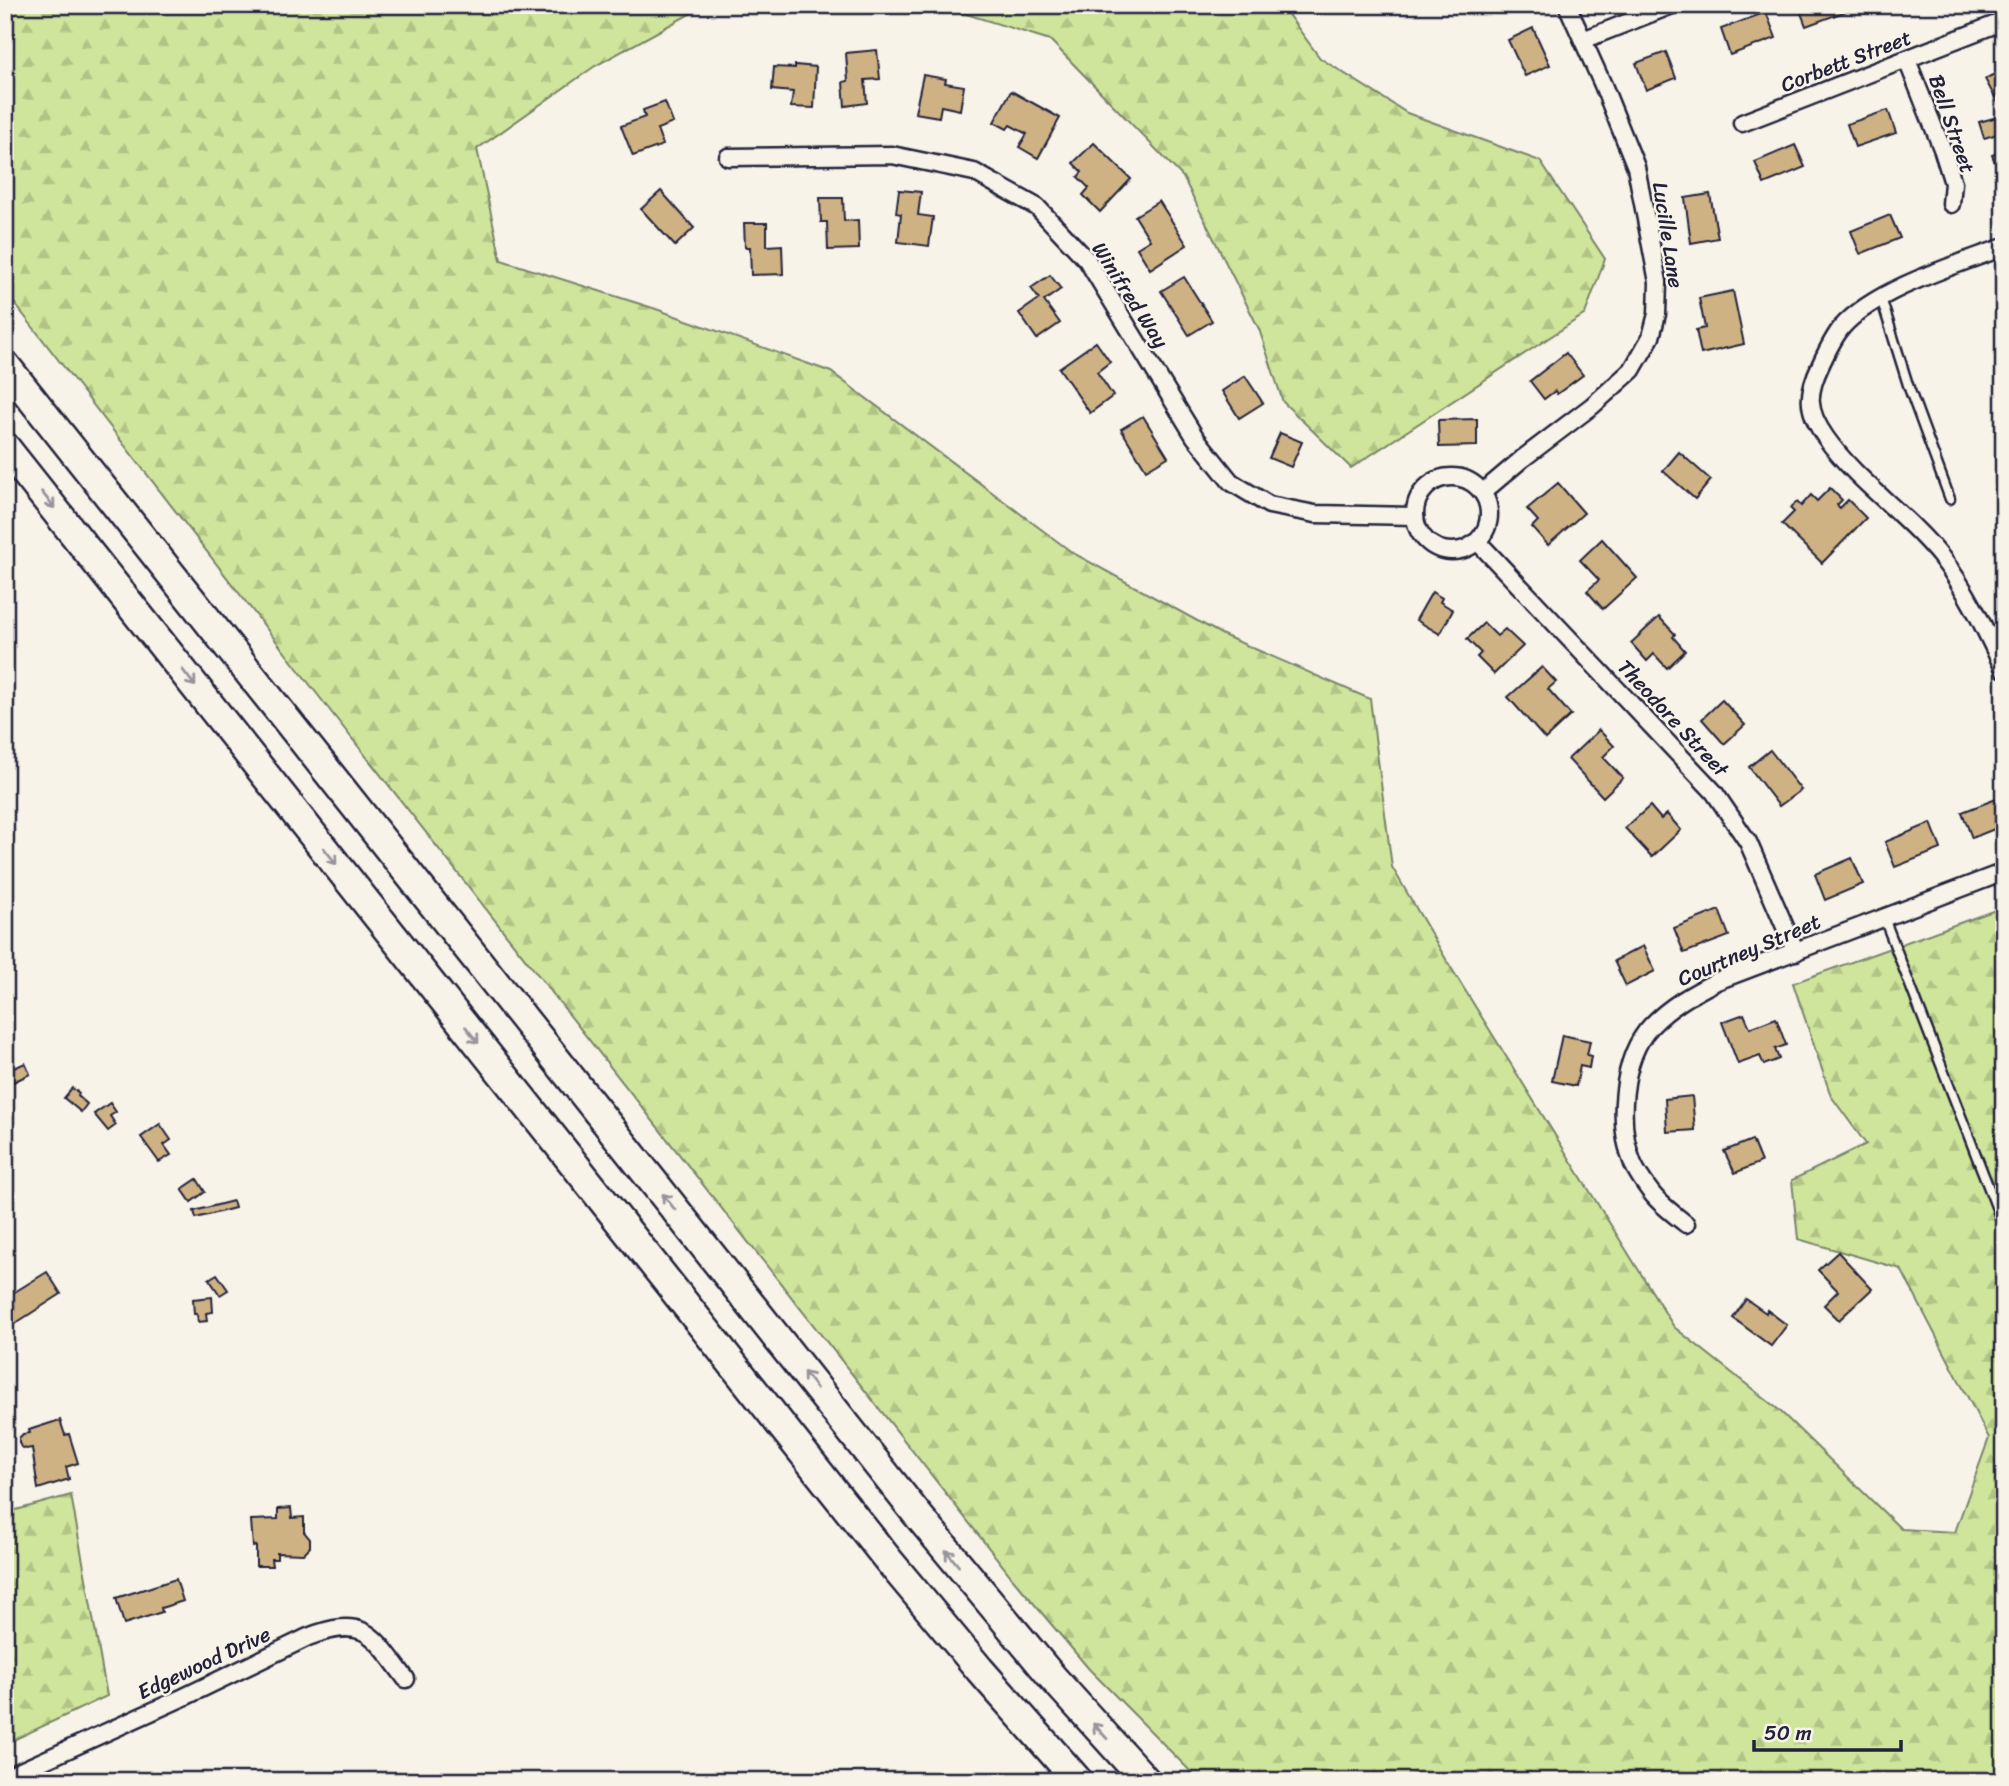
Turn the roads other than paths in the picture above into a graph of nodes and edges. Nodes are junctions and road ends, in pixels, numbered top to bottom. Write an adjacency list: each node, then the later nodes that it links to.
1 (1567, 5): 4 (street, Lucille Lane)
2 (1672, 5): 4 (street)
3 (2004, 21): 5 (street, Corbett Street)
4 (1583, 40): 13 (street, Lucille Lane)
5 (1907, 60): 6 (street, Corbett Street); 8 (street, Bell Street)
6 (1742, 123)
7 (728, 158): 15 (street, Winifred Way)
8 (1951, 204)
9 (2004, 247): 10 (street)
10 (1881, 298): 14 (lane); 17 (street)
11 (5, 365): 26 (highway, one-way to 11)
12 (5, 447): 25 (highway, one-way to 25)
13 (1483, 492): 15 (street); 16 (street)
14 (1950, 499)
15 (1415, 516): 16 (street)
16 (1478, 542): 20 (street, Theodore Street)
17 (2004, 669)
18 (2004, 872): 19 (street, Courtney Street)
19 (1884, 918): 20 (street, Courtney Street); 22 (lane)
20 (1796, 952): 21 (street, Courtney Street)
21 (1686, 1224)
22 (2004, 1227)
23 (406, 1679): 24 (street, Edgewood Drive)
24 (5, 1778)
25 (1078, 1781)
26 (1146, 1781)

